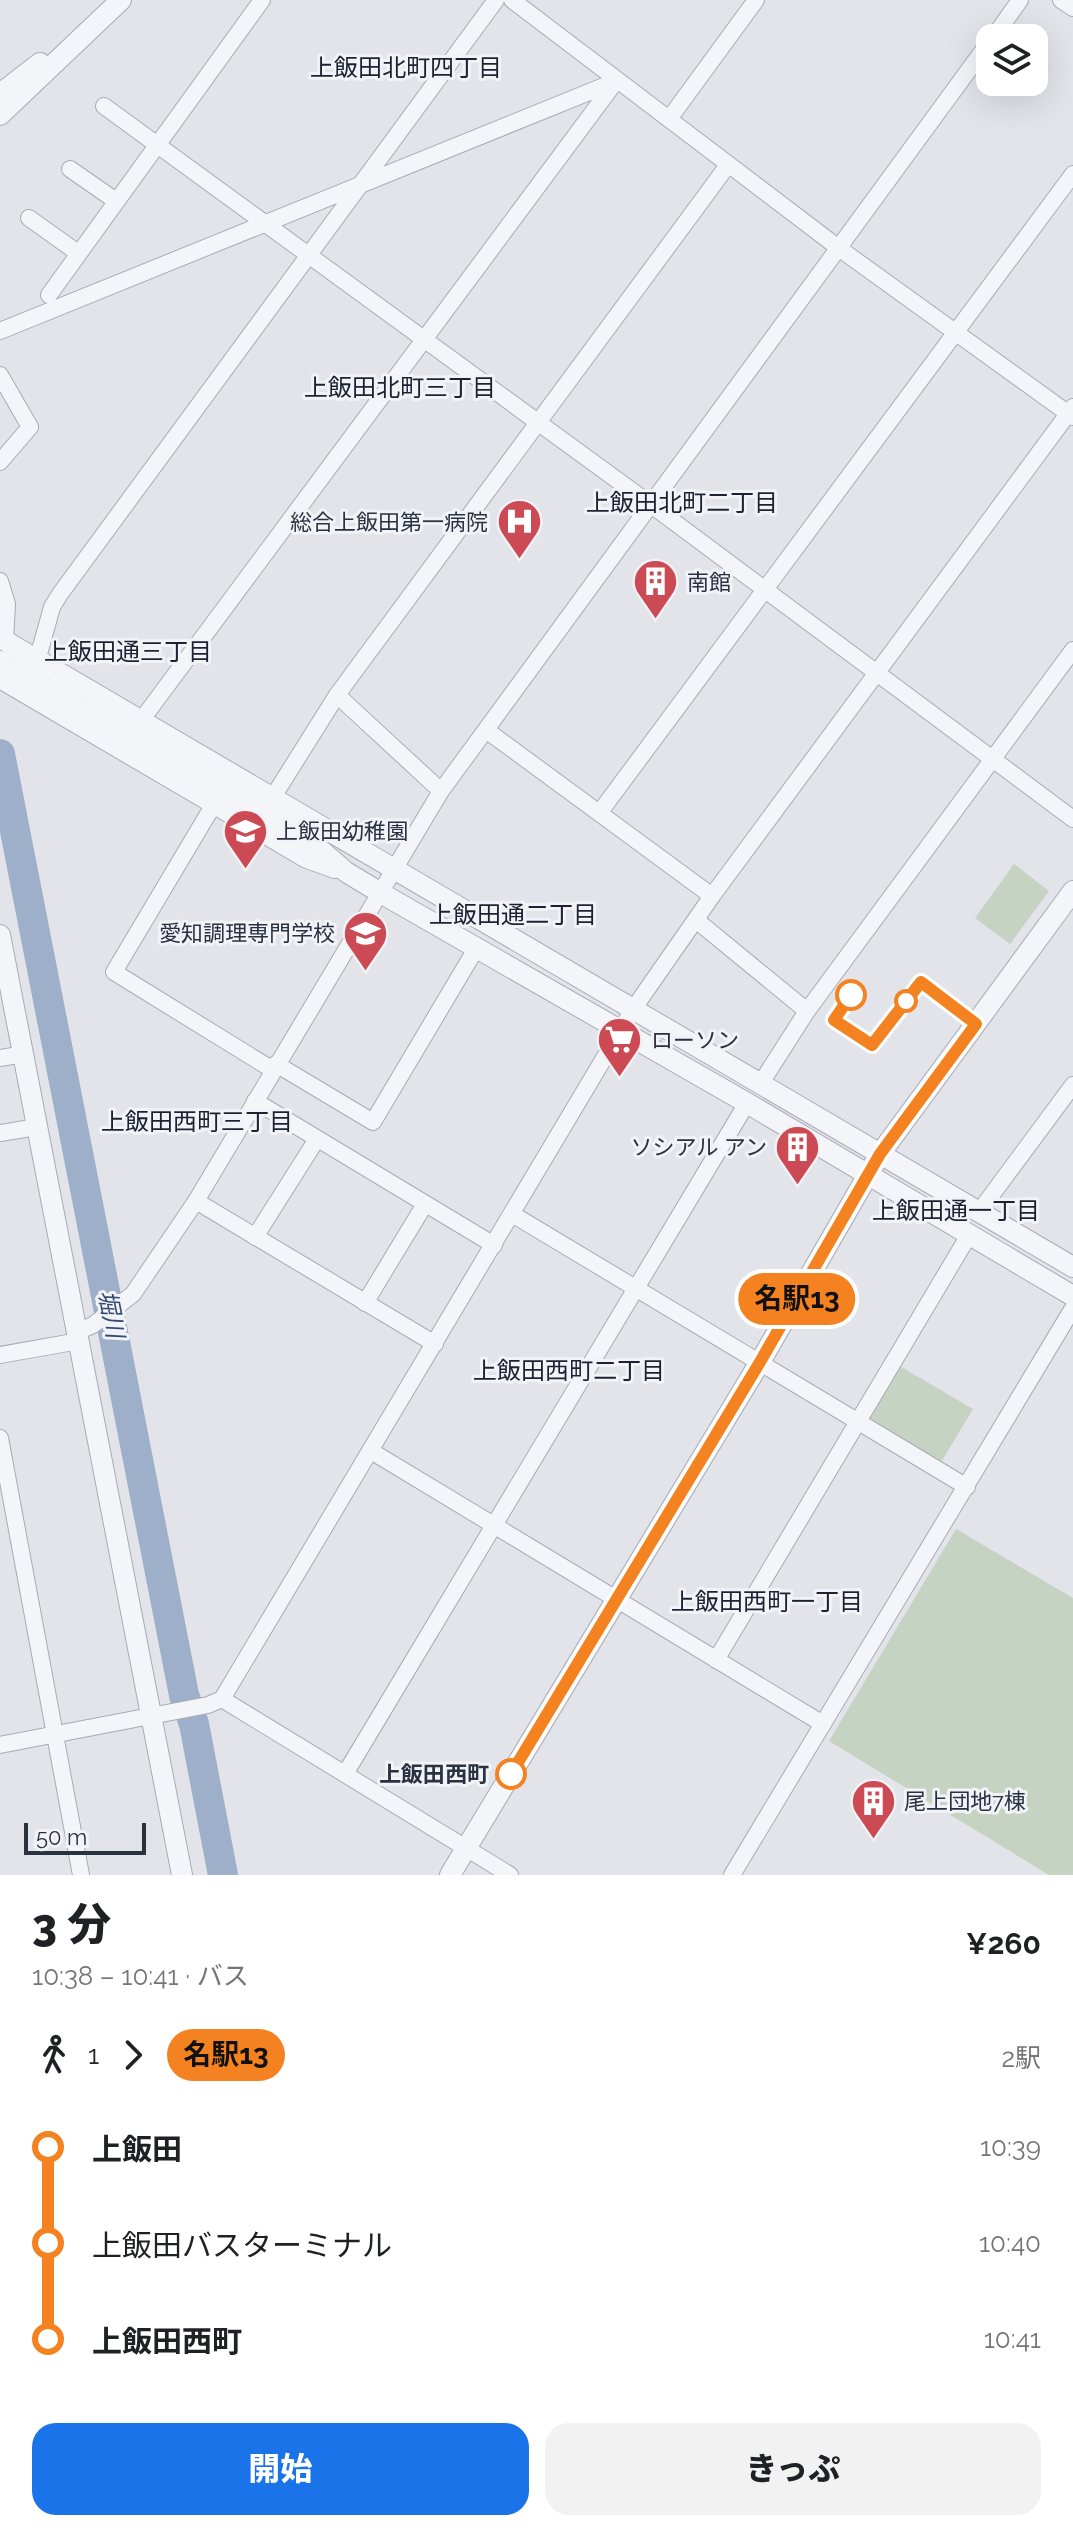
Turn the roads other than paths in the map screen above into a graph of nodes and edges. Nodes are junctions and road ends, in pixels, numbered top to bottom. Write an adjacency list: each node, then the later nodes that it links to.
1 (262, 0): 16 (street)
2 (496, 0): 20 (street)
3 (512, 0): 11 (street)
4 (756, 0): 15 (street)
5 (1020, 0): 9 (street)
6 (1061, 0): 8 (street)
7 (114, 6): 12 (street); 14 (street)
8 (1073, 8)
9 (1003, 24)
10 (976, 61): 24 (street)
11 (616, 81): 15 (street); 20 (street); 30 (street)
12 (0, 94)
13 (104, 106): 16 (street)
14 (0, 115)
15 (669, 119): 17 (street)
16 (157, 144): 21 (street); 23 (street)
17 (728, 165): 24 (street); 33 (street)
18 (70, 169): 21 (street)
19 (1073, 174): 29 (street)
20 (366, 179): 23 (street); 26 (street)
21 (116, 201): 25 (street)
22 (29, 218): 25 (street)
23 (264, 222): 26 (street); 28 (street)
24 (840, 249): 29 (street); 35 (street)
25 (78, 253): 27 (street)
26 (309, 255): 30 (street); 40 (street)
27 (49, 295)
28 (0, 331)
29 (956, 331): 32 (street); 37 (street)
30 (424, 340): 33 (street); 44 (street)
31 (0, 375): 34 (street)
32 (1071, 413): 41 (street)
33 (537, 422): 35 (street); 43 (street)
34 (0, 462)
35 (650, 504): 37 (street); 45 (street)
36 (0, 581): 38 (street)
37 (765, 589): 41 (street); 50 (street)
38 (2, 647): 40 (street); 53 (street)
39 (1073, 650): 46 (street)
40 (37, 661): 44 (street)
41 (877, 674): 46 (street); 56 (street)
42 (0, 679): 49 (street)
43 (337, 695): 47 (street); 48 (street)
44 (140, 722): 48 (street)
45 (486, 730): 47 (street); 50 (street)
46 (992, 759): 51 (street); 61 (street)
47 (441, 791): 52 (street)
48 (273, 797): 52 (street)
49 (214, 804): 53 (street); 65 (street)
50 (600, 812): 56 (street)
51 (1073, 819)
52 (392, 869): 55 (street); 60 (street)
53 (346, 872): 55 (street)
54 (1073, 891): 73 (street)
55 (379, 892): 59 (street); 65 (street)
56 (712, 896): 57 (street)
57 (696, 920): 60 (street); 61 (street)
58 (1, 942): 63 (street)
59 (477, 947): 62 (street); 65 (street)
60 (634, 1008): 62 (street); 66 (street)
61 (807, 1011): 66 (street)
62 (620, 1032): 69 (street); 78 (street)
63 (24, 1054): 64 (street); 70 (street)
64 (0, 1058)
65 (275, 1067): 68 (street)
66 (761, 1083): 73 (street)
67 (1073, 1085): 77 (street)
68 (255, 1101): 72 (street); 75 (street)
69 (747, 1103): 74 (street); 83 (street)
70 (37, 1127): 71 (street); 87 (street)
71 (0, 1133)
72 (317, 1139): 76 (street); 80 (street)
73 (880, 1154): 74 (street); 77 (street)
74 (868, 1176): 79 (street); 90 (street)
75 (196, 1201): 80 (street); 87 (street)
76 (425, 1204): 81 (street); 85 (street)
77 (979, 1212): 82 (street)
78 (512, 1214): 81 (street); 83 (street)
79 (969, 1235): 84 (street); 91 (street)
80 (255, 1237): 85 (street)
81 (494, 1245): 88 (street)
82 (1073, 1267)
83 (638, 1289): 90 (street); 95 (street)
84 (1073, 1296)
85 (365, 1303): 88 (street)
86 (1073, 1308): 94 (street)
87 (83, 1332): 89 (street); 99 (street)
88 (435, 1344): 93 (street)
89 (0, 1355)
90 (760, 1362): 91 (street); 96 (street)
91 (859, 1421): 94 (street); 97 (street)
92 (0, 1438): 101 (street)
93 (371, 1451): 95 (street); 98 (street)
94 (967, 1487): 100 (street)
95 (494, 1526): 96 (street); 103 (street)
96 (618, 1600): 97 (street); 104 (street)
97 (716, 1660): 100 (street)
98 (210, 1704): 99 (street); 103 (street)
99 (159, 1715): 101 (street); 106 (street)
100 (823, 1724): 109 (street)
101 (53, 1735): 102 (street); 105 (street)
102 (0, 1745)
103 (345, 1774): 104 (street)
104 (466, 1849): 107 (street); 108 (street)
105 (81, 1875)
106 (182, 1875)
107 (450, 1875)
108 (510, 1875)
109 (732, 1875)

